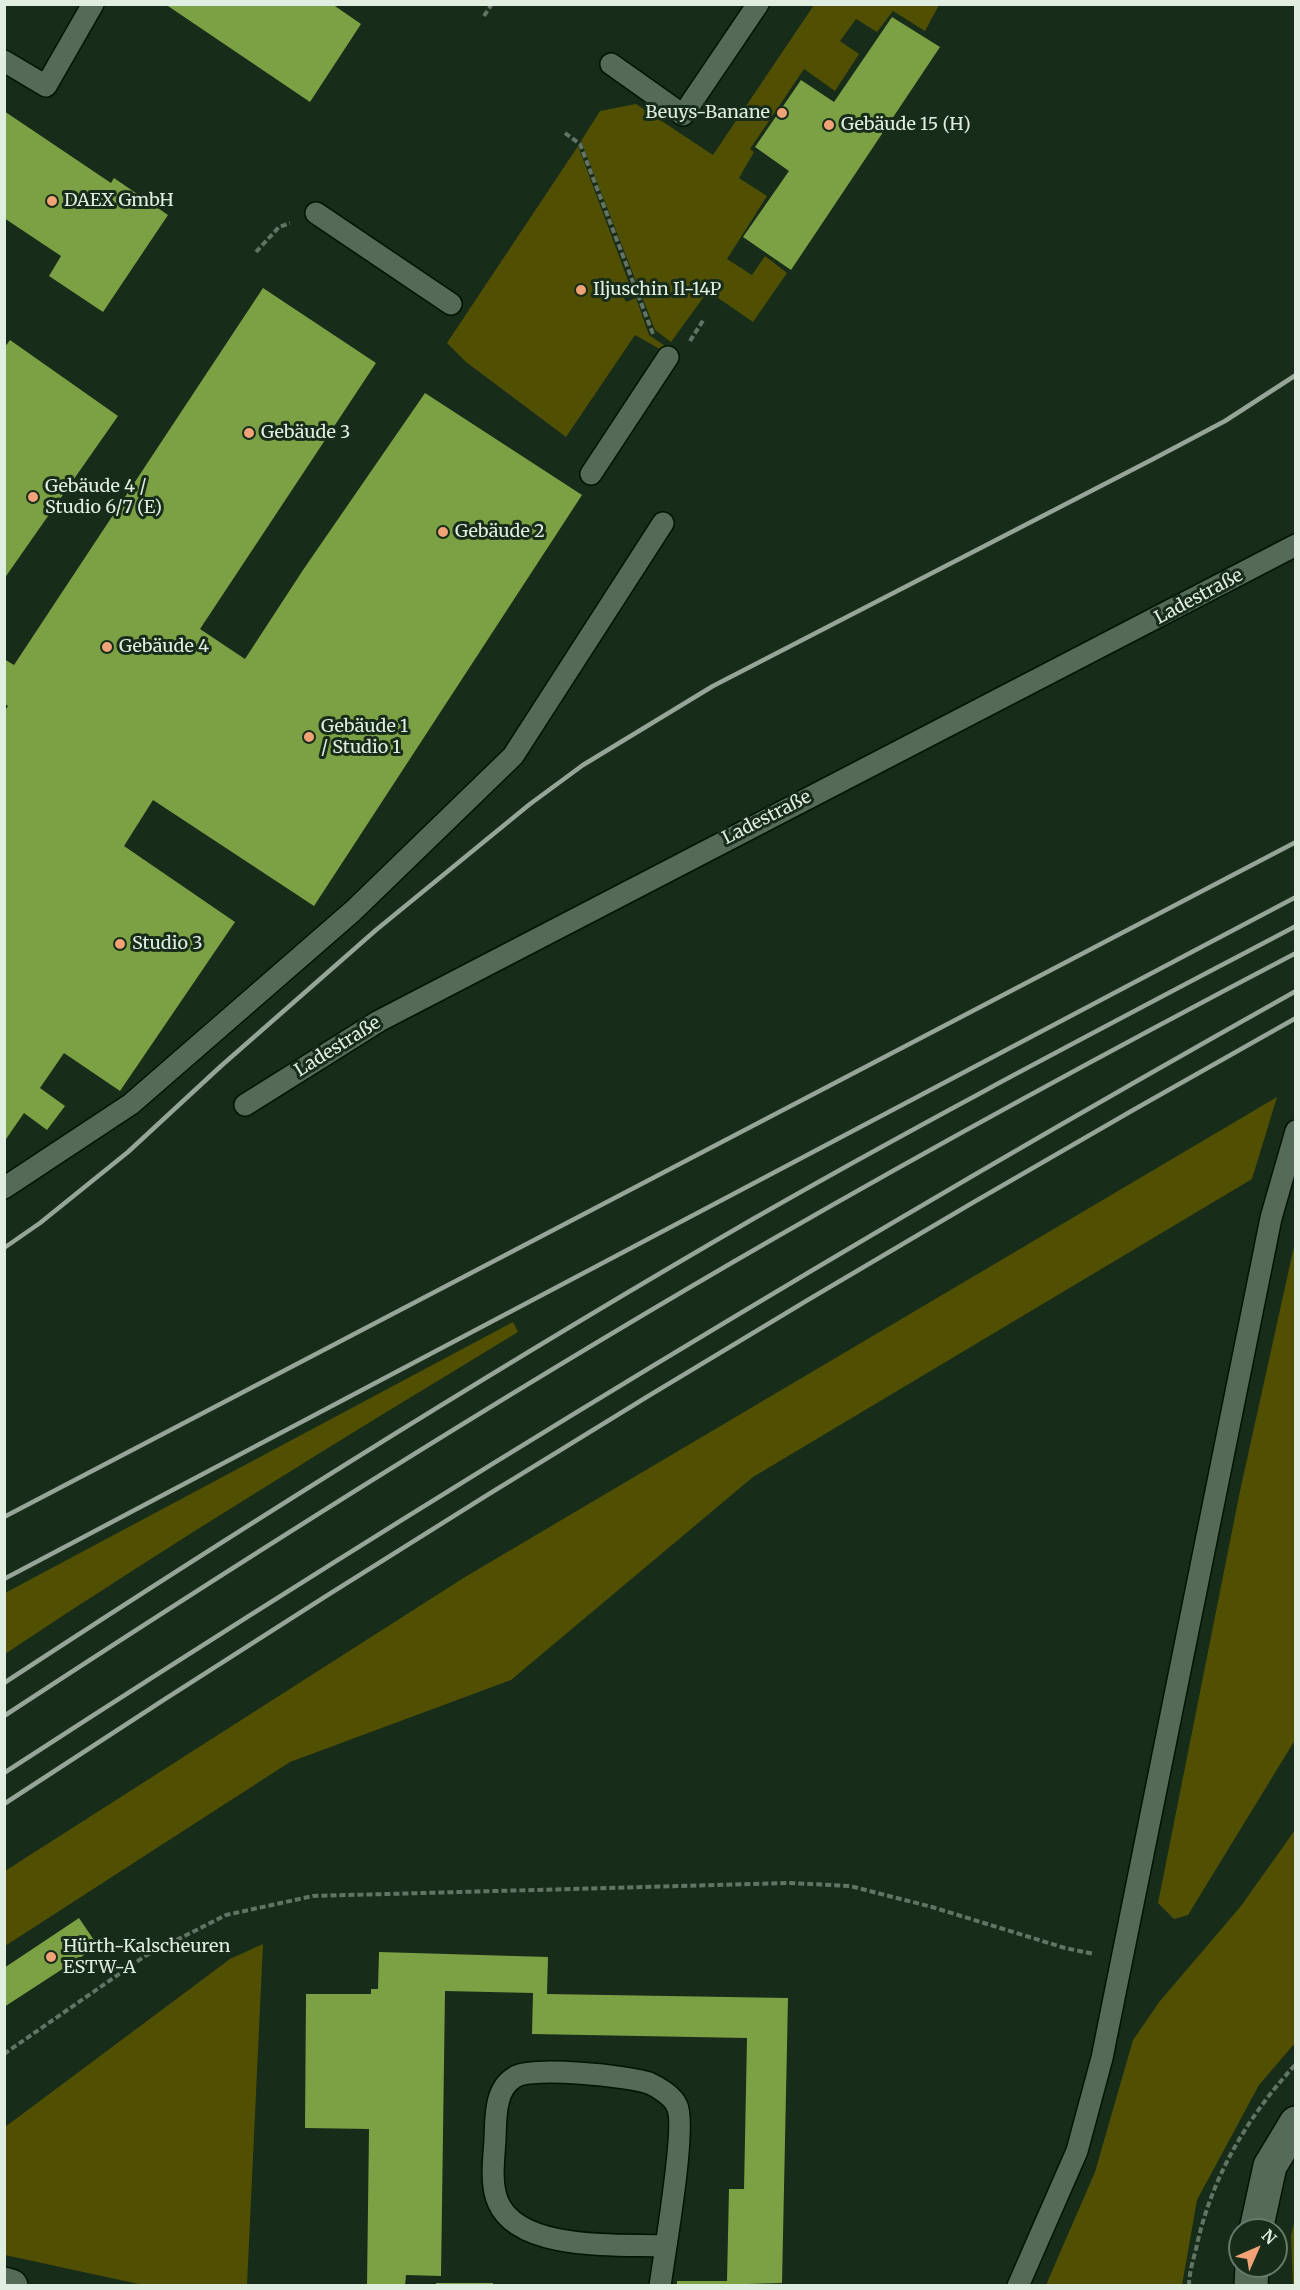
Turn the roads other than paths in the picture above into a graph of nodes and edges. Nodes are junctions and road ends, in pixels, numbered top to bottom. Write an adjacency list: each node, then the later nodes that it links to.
1 (93, 4): 3 (lane)
2 (758, 4): 4 (lane)
3 (4, 61)
4 (610, 64)
5 (316, 213): 6 (lane)
6 (451, 304)
7 (664, 348): 8 (lane)
8 (591, 474)
9 (663, 523): 13 (lane)
10 (1296, 545): 11 (lane, Ladestraße)
11 (245, 1105)
12 (1296, 1131): 20 (lane)
13 (4, 1188)
14 (1296, 2122): 15 (main road)
15 (1259, 2218)
16 (665, 2246): 16 (lane); 19 (lane)
17 (4, 2284): 18 (main road)
18 (11, 2286)
19 (660, 2286)
20 (1018, 2286)

